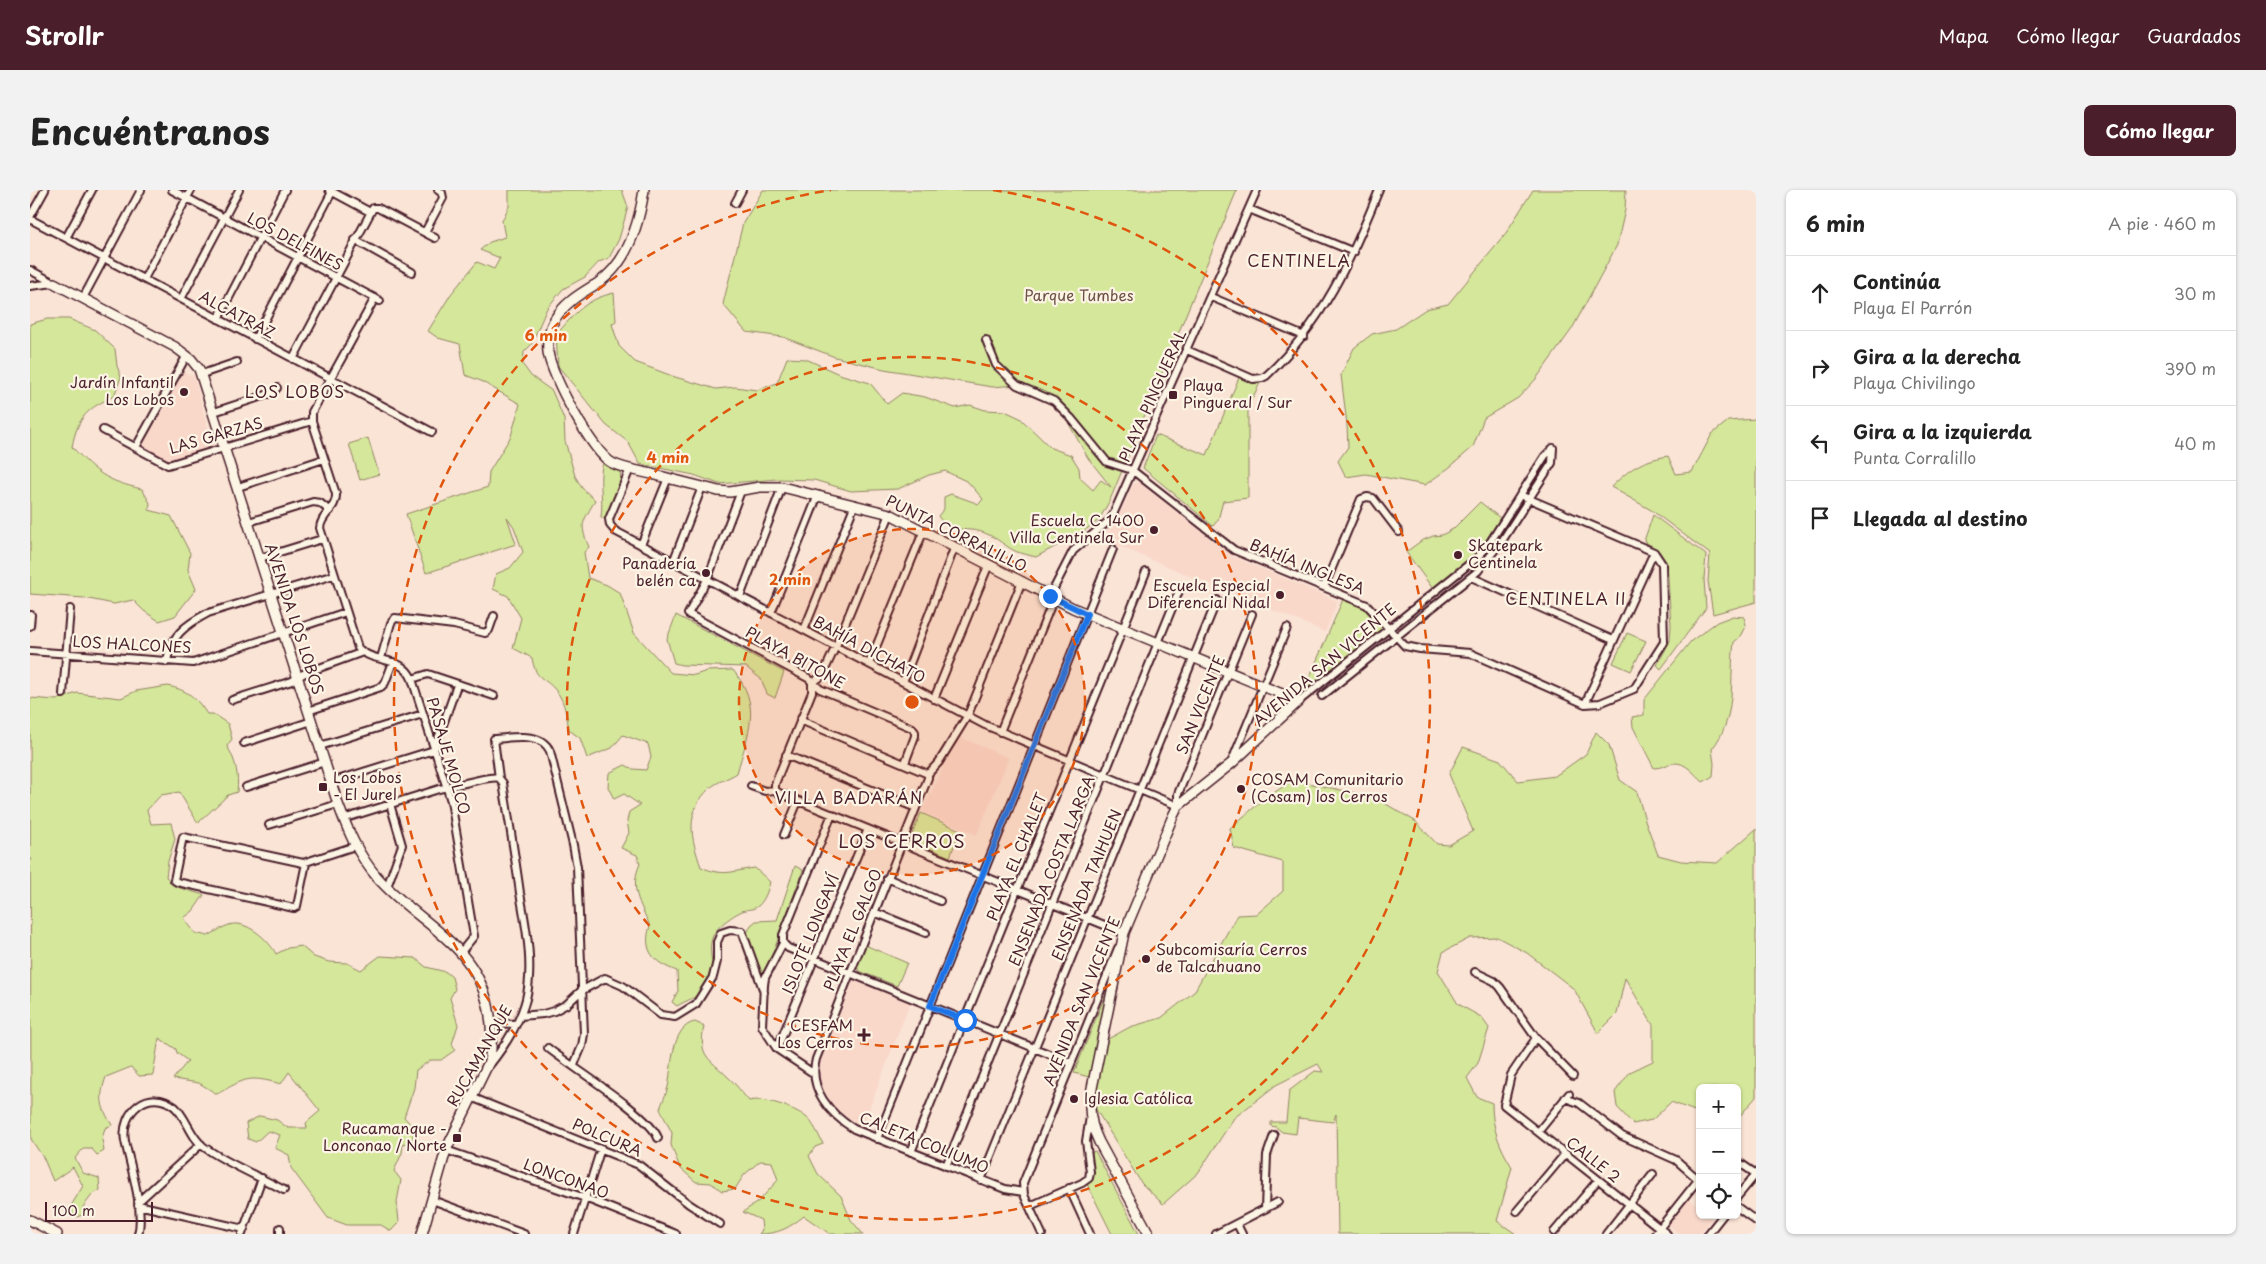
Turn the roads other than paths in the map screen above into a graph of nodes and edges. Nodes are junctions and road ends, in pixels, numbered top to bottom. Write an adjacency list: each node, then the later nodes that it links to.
1 (45, 190): 18 (street)
2 (92, 190): 22 (street)
3 (141, 190): 27 (street)
4 (172, 190): 14 (street, LOS DELFINES)
5 (192, 190): 14 (street)
6 (239, 190): 19 (street)
7 (285, 190): 21 (street)
8 (438, 190): 20 (street)
9 (644, 190): 55 (street, PUNTA CORRALILLO)
10 (742, 190): 15 (street)
11 (1257, 190): 16 (street, PLAYA PINGUERAL)
12 (1380, 190): 25 (street)
13 (330, 191): 17 (street); 26 (street)
14 (187, 198): 19 (street, LOS DELFINES); 31 (street)
15 (735, 203)
16 (1249, 209): 25 (street); 34 (street, PLAYA PINGUERAL)
17 (370, 212): 20 (street); 24 (street)
18 (30, 218): 22 (street, ALCATRAZ)
19 (224, 218): 21 (street, LOS DELFINES); 36 (street)
20 (425, 232): 23 (street)
21 (260, 237): 26 (street, LOS DELFINES); 37 (street)
22 (66, 238): 27 (street, ALCATRAZ)
23 (435, 238)
24 (355, 240): 29 (street); 30 (street)
25 (1354, 252): 38 (street)
26 (298, 257): 30 (street, LOS DELFINES); 39 (street)
27 (104, 259): 31 (street, ALCATRAZ); 35 (street)
28 (30, 270): 32 (street, AVENIDA LOS LOBOS)
29 (412, 272)
30 (335, 277): 43 (street); 46 (street, LOS DELFINES)
31 (144, 279): 36 (street, ALCATRAZ)
32 (54, 283): 33 (street); 35 (street, AVENIDA LOS LOBOS)
33 (30, 286)
34 (1211, 297): 38 (street); 41 (street, PLAYA PINGUERAL)
35 (83, 298): 42 (street, AVENIDA LOS LOBOS)
36 (181, 299): 37 (street, ALCATRAZ)
37 (218, 319): 39 (street, ALCATRAZ)
38 (1304, 336): 41 (street)
39 (255, 338): 43 (street, ALCATRAZ)
40 (986, 340): 56 (street)
41 (1187, 350): 56 (street, PLAYA PINGUERAL)
42 (187, 355): 45 (street, AVENIDA LOS LOBOS); 52 (street)
43 (293, 358): 46 (street, ALCATRAZ)
44 (237, 362): 45 (street)
45 (202, 374): 48 (street, AVENIDA LOS LOBOS)
46 (330, 377): 49 (street); 51 (street, ALCATRAZ)
47 (278, 388): 48 (street)
48 (214, 412): 53 (street, AVENIDA LOS LOBOS)
49 (312, 421): 53 (street, LAS GARZAS); 54 (street)
50 (104, 430): 52 (street, LAS GARZAS)
51 (432, 432)
52 (136, 447): 53 (street, LAS GARZAS)
53 (226, 448): 58 (street, AVENIDA LOS LOBOS)
54 (324, 459): 58 (street); 66 (street)
55 (630, 469): 57 (street, PUNTA CORRALILLO); 72 (street, BAHÍA DICHATO)
56 (1132, 470): 85 (street, BAHÍA INGLESA); 88 (street, PLAYA PINGUERAL)
57 (668, 478): 59 (street, PUNTA CORRALILLO); 72 (street)
58 (238, 486): 68 (street, AVENIDA LOS LOBOS)
59 (702, 487): 61 (street, PUNTA CORRALILLO); 77 (street)
60 (782, 487): 61 (street, PUNTA CORRALILLO); 62 (street, PUNTA CORRALILLO); 87 (street)
61 (741, 491): 82 (street)
62 (818, 495): 65 (street, PUNTA CORRALILLO); 92 (street)
63 (1520, 495): 64 (street); 64 (street, AVENIDA SAN VICENTE); 101 (street, AVENIDA SAN VICENTE)
64 (1528, 499): 75 (street); 81 (street, AVENIDA SAN VICENTE)
65 (855, 504): 67 (street, PUNTA CORRALILLO); 100 (street)
66 (330, 511): 68 (street); 71 (street)
67 (890, 514): 69 (street, PUNTA CORRALILLO); 106 (street)
68 (249, 522): 76 (street, AVENIDA LOS LOBOS)
69 (924, 530): 73 (street, PUNTA CORRALILLO); 114 (street)
70 (1399, 532): 85 (street)
71 (322, 539): 76 (street); 80 (street)
72 (641, 545): 77 (street, BAHÍA DICHATO)
73 (955, 546): 78 (street, PUNTA CORRALILLO); 118 (street)
74 (1113, 549): 93 (street)
75 (1654, 552): 104 (street); 128 (street)
76 (260, 558): 86 (street, AVENIDA LOS LOBOS)
77 (673, 562): 82 (street, BAHÍA DICHATO)
78 (989, 564): 83 (street, PUNTA CORRALILLO); 125 (street)
79 (1146, 572): 99 (street, PLAYA EL CHALET)
80 (334, 575): 86 (street); 91 (street)
81 (1471, 577): 103 (street, AVENIDA SAN VICENTE); 104 (street)
82 (707, 580): 87 (street, BAHÍA DICHATO); 119 (street, PLAYA BITONE)
83 (1022, 581): 88 (street, PUNTA CORRALILLO); 131 (street, PLAYA EL GALGO)
84 (1181, 586): 105 (street, ENSENADA COSTA LARGA)
85 (1324, 587): 101 (street, BAHÍA INGLESA)
86 (271, 594): 102 (street, AVENIDA LOS LOBOS); 112 (street)
87 (740, 597): 92 (street, BAHÍA DICHATO)
88 (1052, 597): 93 (street, PUNTA CORRALILLO); 134 (street, PLAYA PINGUERAL)
89 (1217, 600): 111 (street, ENSENADA TAIHUEN)
90 (70, 609): 109 (street)
91 (346, 612): 102 (street, LOS HALCONES); 108 (street)
92 (771, 613): 100 (street, BAHÍA DICHATO)
93 (1087, 614): 99 (street, PUNTA CORRALILLO); 137 (street)
94 (1252, 614): 115 (street, SAN VICENTE)
95 (31, 615): 97 (street)
96 (494, 616): 110 (street)
97 (30, 626)
98 (1287, 628): 121 (street)
99 (1123, 629): 105 (street, PUNTA CORRALILLO); 140 (street, PLAYA EL CHALET)
100 (804, 630): 106 (street, BAHÍA DICHATO)
101 (1389, 630): 103 (street, BAHÍA INGLESA); 127 (street, AVENIDA SAN VICENTE)
102 (283, 633): 112 (street, LOS HALCONES); 116 (street, AVENIDA LOS LOBOS)
103 (1395, 637): 124 (street, AVENIDA SAN VICENTE); 128 (street)
104 (1612, 640): 128 (street)
105 (1158, 644): 111 (street, PUNTA CORRALILLO); 145 (street, ENSENADA COSTA LARGA)
106 (836, 646): 114 (street, BAHÍA DICHATO); 119 (street)
107 (30, 651): 109 (street, LOS HALCONES)
108 (363, 652): 110 (street); 116 (street)
109 (66, 655): 112 (street, LOS HALCONES); 122 (street)
110 (381, 658): 113 (street)
111 (1193, 658): 115 (street, PUNTA CORRALILLO); 151 (street, ENSENADA TAIHUEN)
112 (167, 662)
113 (392, 662): 117 (street); 129 (street)
114 (869, 664): 118 (street, BAHÍA DICHATO)
115 (1228, 672): 121 (street, PUNTA CORRALILLO); 156 (street, SAN VICENTE)
116 (298, 677): 126 (street); 129 (street, AVENIDA LOS LOBOS)
117 (412, 678): 120 (street); 130 (street, PASAJE MOLCO)
118 (903, 682): 125 (street, BAHÍA DICHATO)
119 (812, 683): 132 (street); 143 (street, PLAYA BITONE)
120 (457, 684): 123 (street); 138 (street)
121 (1262, 687): 127 (street, PUNTA CORRALILLO); 142 (street)
122 (63, 694)
123 (494, 696)
124 (1322, 696)
125 (934, 699): 131 (street, BAHÍA DICHATO)
126 (232, 700)
127 (1299, 702): 142 (street, AVENIDA SAN VICENTE)
128 (1585, 704)
129 (308, 710): 133 (street, AVENIDA LOS LOBOS)
130 (423, 714): 136 (street); 138 (street, PASAJE MOLCO)
131 (968, 715): 134 (street, BAHÍA DICHATO); 144 (street, PLAYA EL GALGO)
132 (800, 720): 139 (street); 143 (street)
133 (312, 721): 135 (street); 136 (street, AVENIDA LOS LOBOS)
134 (1000, 732): 137 (street, BAHÍA DICHATO)
135 (244, 742)
136 (320, 746): 141 (street, AVENIDA LOS LOBOS)
137 (1034, 746): 140 (street, BAHÍA DICHATO); 166 (street)
138 (434, 750): 147 (street); 150 (street, PASAJE MOLCO)
139 (786, 755): 152 (street); 157 (street)
140 (1070, 760): 145 (street, BAHÍA DICHATO); 169 (street, PLAYA EL CHALET)
141 (324, 762): 147 (street, AVENIDA LOS LOBOS); 149 (street)
142 (1232, 762): 156 (street, AVENIDA SAN VICENTE)
143 (904, 763): 144 (street)
144 (928, 774): 157 (street, PLAYA EL GALGO)
145 (1104, 774): 151 (street, BAHÍA DICHATO); 171 (street, ENSENADA COSTA LARGA)
146 (499, 778): 150 (street); 181 (street, RUCAMANQUE); 184 (street, RUCAMANQUE)
147 (331, 782): 154 (street, AVENIDA LOS LOBOS)
148 (751, 786): 152 (street)
149 (246, 787)
150 (446, 788): 155 (street); 177 (street, PASAJE MOLCO)
151 (1140, 789): 156 (street, BAHÍA DICHATO); 173 (street, ENSENADA TAIHUEN)
152 (775, 790): 153 (street)
153 (798, 801): 158 (street); 162 (street)
154 (338, 804): 159 (street, AVENIDA LOS LOBOS); 160 (street)
155 (390, 804): 159 (street); 168 (street)
156 (1178, 806): 175 (street, AVENIDA SAN VICENTE)
157 (916, 808): 163 (street, PLAYA EL GALGO)
158 (832, 814): 161 (street); 176 (street)
159 (343, 819): 164 (street, AVENIDA LOS LOBOS)
160 (269, 825)
161 (868, 829): 163 (street); 178 (street, ISLOTE LONGAVÍ)
162 (784, 835)
163 (902, 843): 166 (street); 167 (street, PLAYA EL GALGO)
164 (356, 846): 165 (street); 168 (street, AVENIDA LOS LOBOS)
165 (306, 863): 165 (street)
166 (982, 875): 169 (street); 183 (street)
167 (887, 878): 170 (street); 172 (street, PLAYA EL GALGO)
168 (386, 887): 177 (street, AVENIDA LOS LOBOS)
169 (1018, 890): 171 (street); 185 (street, PLAYA EL CHALET)
170 (940, 901)
171 (1052, 904): 173 (street); 188 (street, ENSENADA COSTA LARGA)
172 (874, 912): 174 (street); 180 (street, PLAYA EL GALGO)
173 (1087, 918): 175 (street); 191 (street, ENSENADA TAIHUEN)
174 (926, 933)
175 (1124, 933): 193 (street, AVENIDA SAN VICENTE); 199 (street)
176 (783, 943): 178 (street); 182 (street)
177 (461, 952): 186 (street, AVENIDA LOS LOBOS)
178 (814, 959): 180 (street); 192 (street, ISLOTE LONGAVÍ)
179 (1475, 972): 189 (street)
180 (849, 973): 183 (street); 196 (street, PLAYA EL GALGO)
181 (581, 991): 182 (street); 184 (street); 194 (street)
182 (764, 992): 192 (street)
183 (930, 1006): 185 (street); 203 (street)
184 (520, 1016): 187 (street, RUCAMANQUE)
185 (965, 1020): 188 (street); 207 (street, PLAYA EL CHALET)
186 (491, 1023): 187 (street); 195 (street, AVENIDA LOS LOBOS)
187 (515, 1024): 195 (street, RUCAMANQUE)
188 (1000, 1034): 191 (street); 210 (street, ENSENADA COSTA LARGA)
189 (1536, 1038): 197 (street); 200 (street, CALLE 2)
190 (548, 1048): 194 (street)
191 (1034, 1048): 193 (street); 215 (street, ENSENADA TAIHUEN)
192 (777, 1049): 196 (street)
193 (1071, 1063): 220 (street, AVENIDA SAN VICENTE)
194 (574, 1065): 202 (street)
195 (486, 1069): 198 (street, RUCAMANQUE)
196 (813, 1074): 203 (street, CALETA COLIUMO)
197 (1573, 1076)
198 (471, 1097): 205 (street, POLCURA); 206 (street, RUCAMANQUE)
199 (1090, 1117): 218 (street); 247 (street)
200 (1538, 1132): 208 (street, CALLE 2); 214 (street)
201 (1274, 1135): 228 (street)
202 (658, 1138)
203 (877, 1138): 207 (street, CALETA COLIUMO)
204 (201, 1144): 213 (street); 225 (street); 225 (street)
205 (601, 1148): 222 (street); 234 (street, POLCURA)
206 (446, 1150): 222 (street, LONCONAO); 223 (street, RUCAMANQUE)
207 (911, 1152): 210 (street, CALETA COLIUMO)
208 (1565, 1154): 216 (street, CALLE 2); 230 (street)
209 (1741, 1164): 212 (street)
210 (946, 1166): 215 (street, CALETA COLIUMO)
211 (1653, 1174): 226 (street)
212 (1756, 1174): 221 (street)
213 (262, 1178): 219 (street); 236 (street)
214 (1696, 1178)
215 (981, 1180): 220 (street, CALETA COLIUMO)
216 (1598, 1180): 226 (street, CALLE 2); 238 (street)
217 (1696, 1185): 237 (street)
218 (1069, 1188): 227 (street); 246 (street)
219 (284, 1190)
220 (1023, 1192): 227 (street)
221 (1741, 1192)
222 (585, 1198): 243 (street); 244 (street, LONCONAO)
223 (432, 1200): 241 (street, RUCAMANQUE); 242 (street)
224 (1278, 1202): 228 (street)
225 (138, 1203): 236 (street); 240 (street)
226 (1629, 1204): 237 (street, CALLE 2); 250 (street)
227 (1030, 1206): 245 (street)
228 (1265, 1209): 235 (street)
229 (1741, 1210): 233 (street)
230 (1517, 1211)
231 (1720, 1219): 252 (street)
232 (30, 1220): 239 (street)
233 (1756, 1221)
234 (720, 1224)
235 (1237, 1224): 248 (street); 249 (street)
236 (243, 1231)
237 (1657, 1231): 251 (street, CALLE 2)
238 (1554, 1232)
239 (57, 1234)
240 (138, 1234)
241 (422, 1234)
242 (524, 1234)
243 (574, 1234)
244 (676, 1234)
245 (1042, 1234)
246 (1090, 1234)
247 (1149, 1234)
248 (1216, 1234)
249 (1242, 1234)
250 (1606, 1234)
251 (1667, 1234)
252 (1708, 1234)

